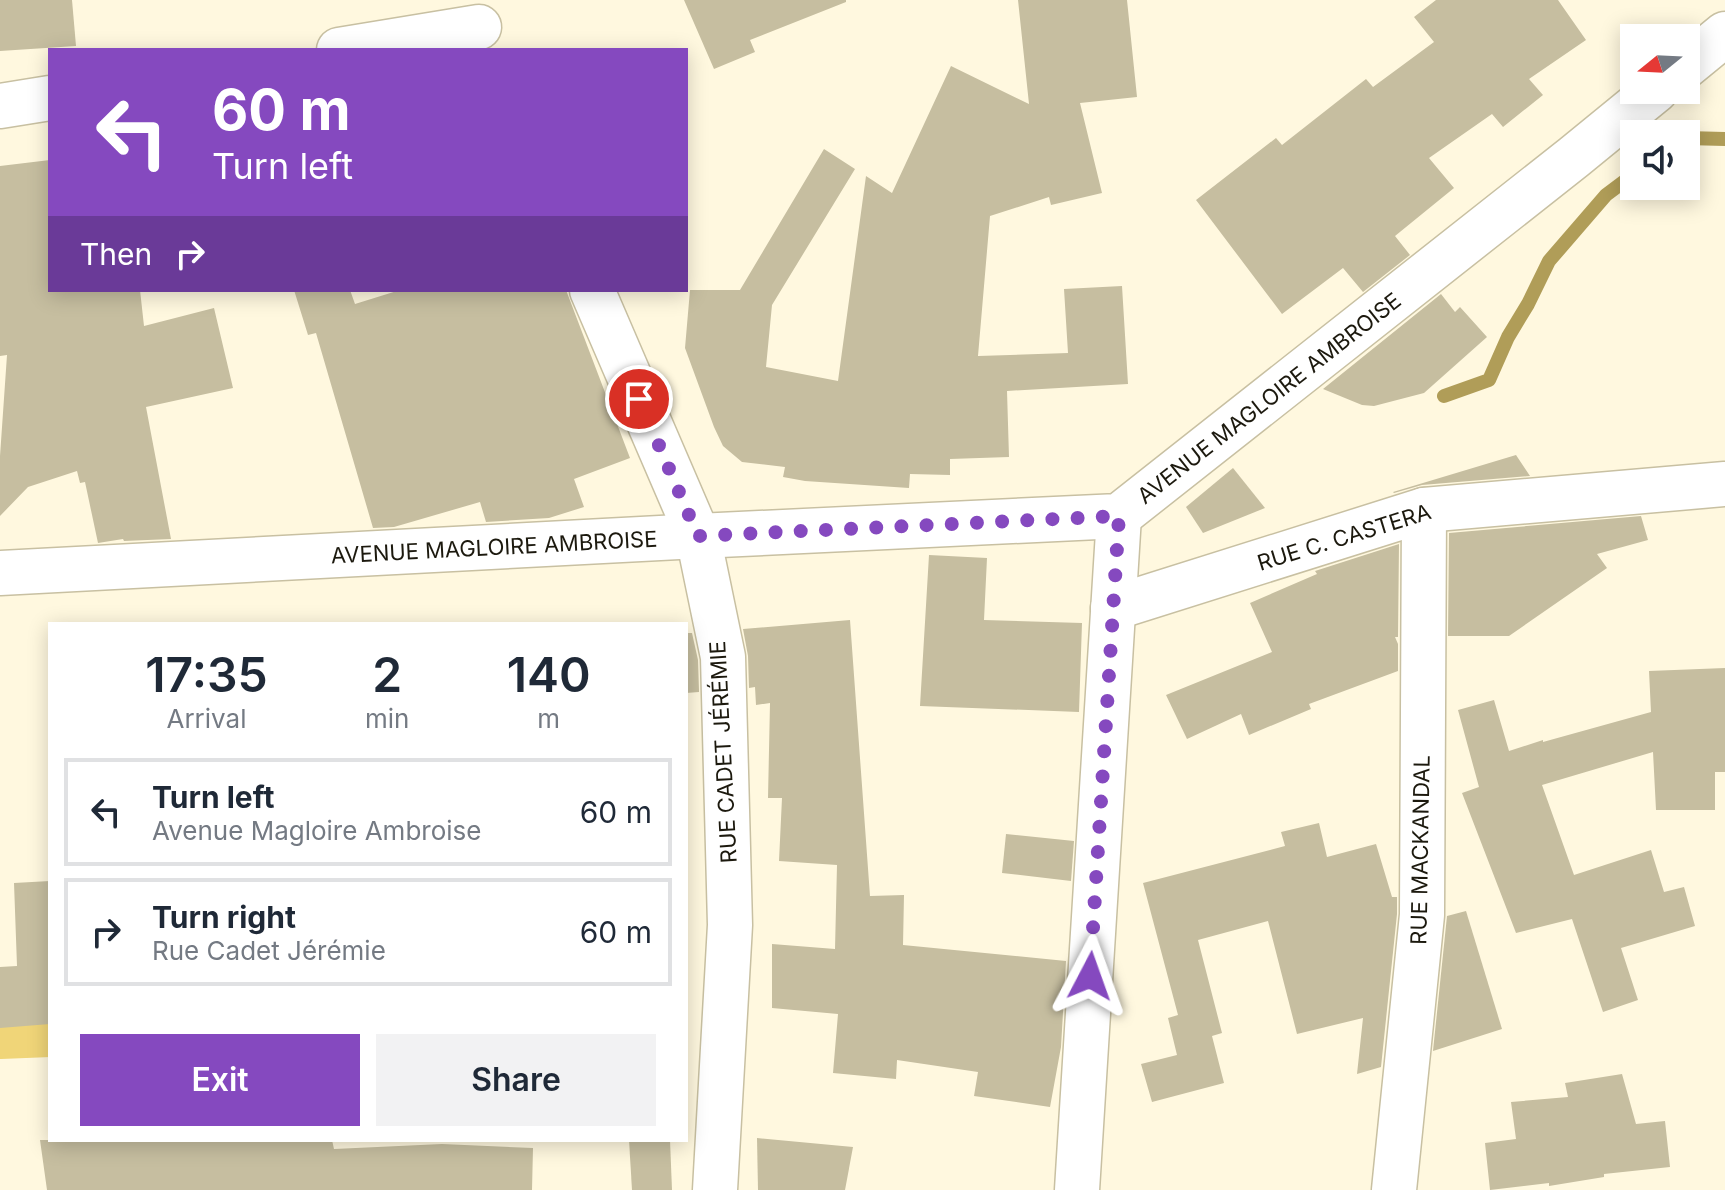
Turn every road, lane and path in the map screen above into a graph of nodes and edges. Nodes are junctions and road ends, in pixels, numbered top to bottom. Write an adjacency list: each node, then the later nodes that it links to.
1 (481, 26): 3 (street)
2 (1725, 34): 4 (street)
3 (351, 48)
4 (1700, 55)
5 (48, 98): 7 (street)
6 (1639, 104): 11 (street, AVENUE MAGLOIRE AMBROISE)
7 (0, 106)
8 (593, 292): 12 (street, RUE CADET JÉRÉMIE)
9 (1725, 484): 10 (street, RUE C. CASTERA)
10 (1424, 510): 14 (street, RUE C. CASTERA); 17 (street, RUE MACKANDAL)
11 (1119, 516): 12 (street, AVENUE MAGLOIRE AMBROISE); 14 (street)
12 (698, 536): 13 (street, AVENUE MAGLOIRE AMBROISE); 15 (street, RUE CADET JÉRÉMIE)
13 (0, 573)
14 (1113, 608): 16 (street)
15 (715, 1190)
16 (1077, 1190)
17 (1394, 1190)

